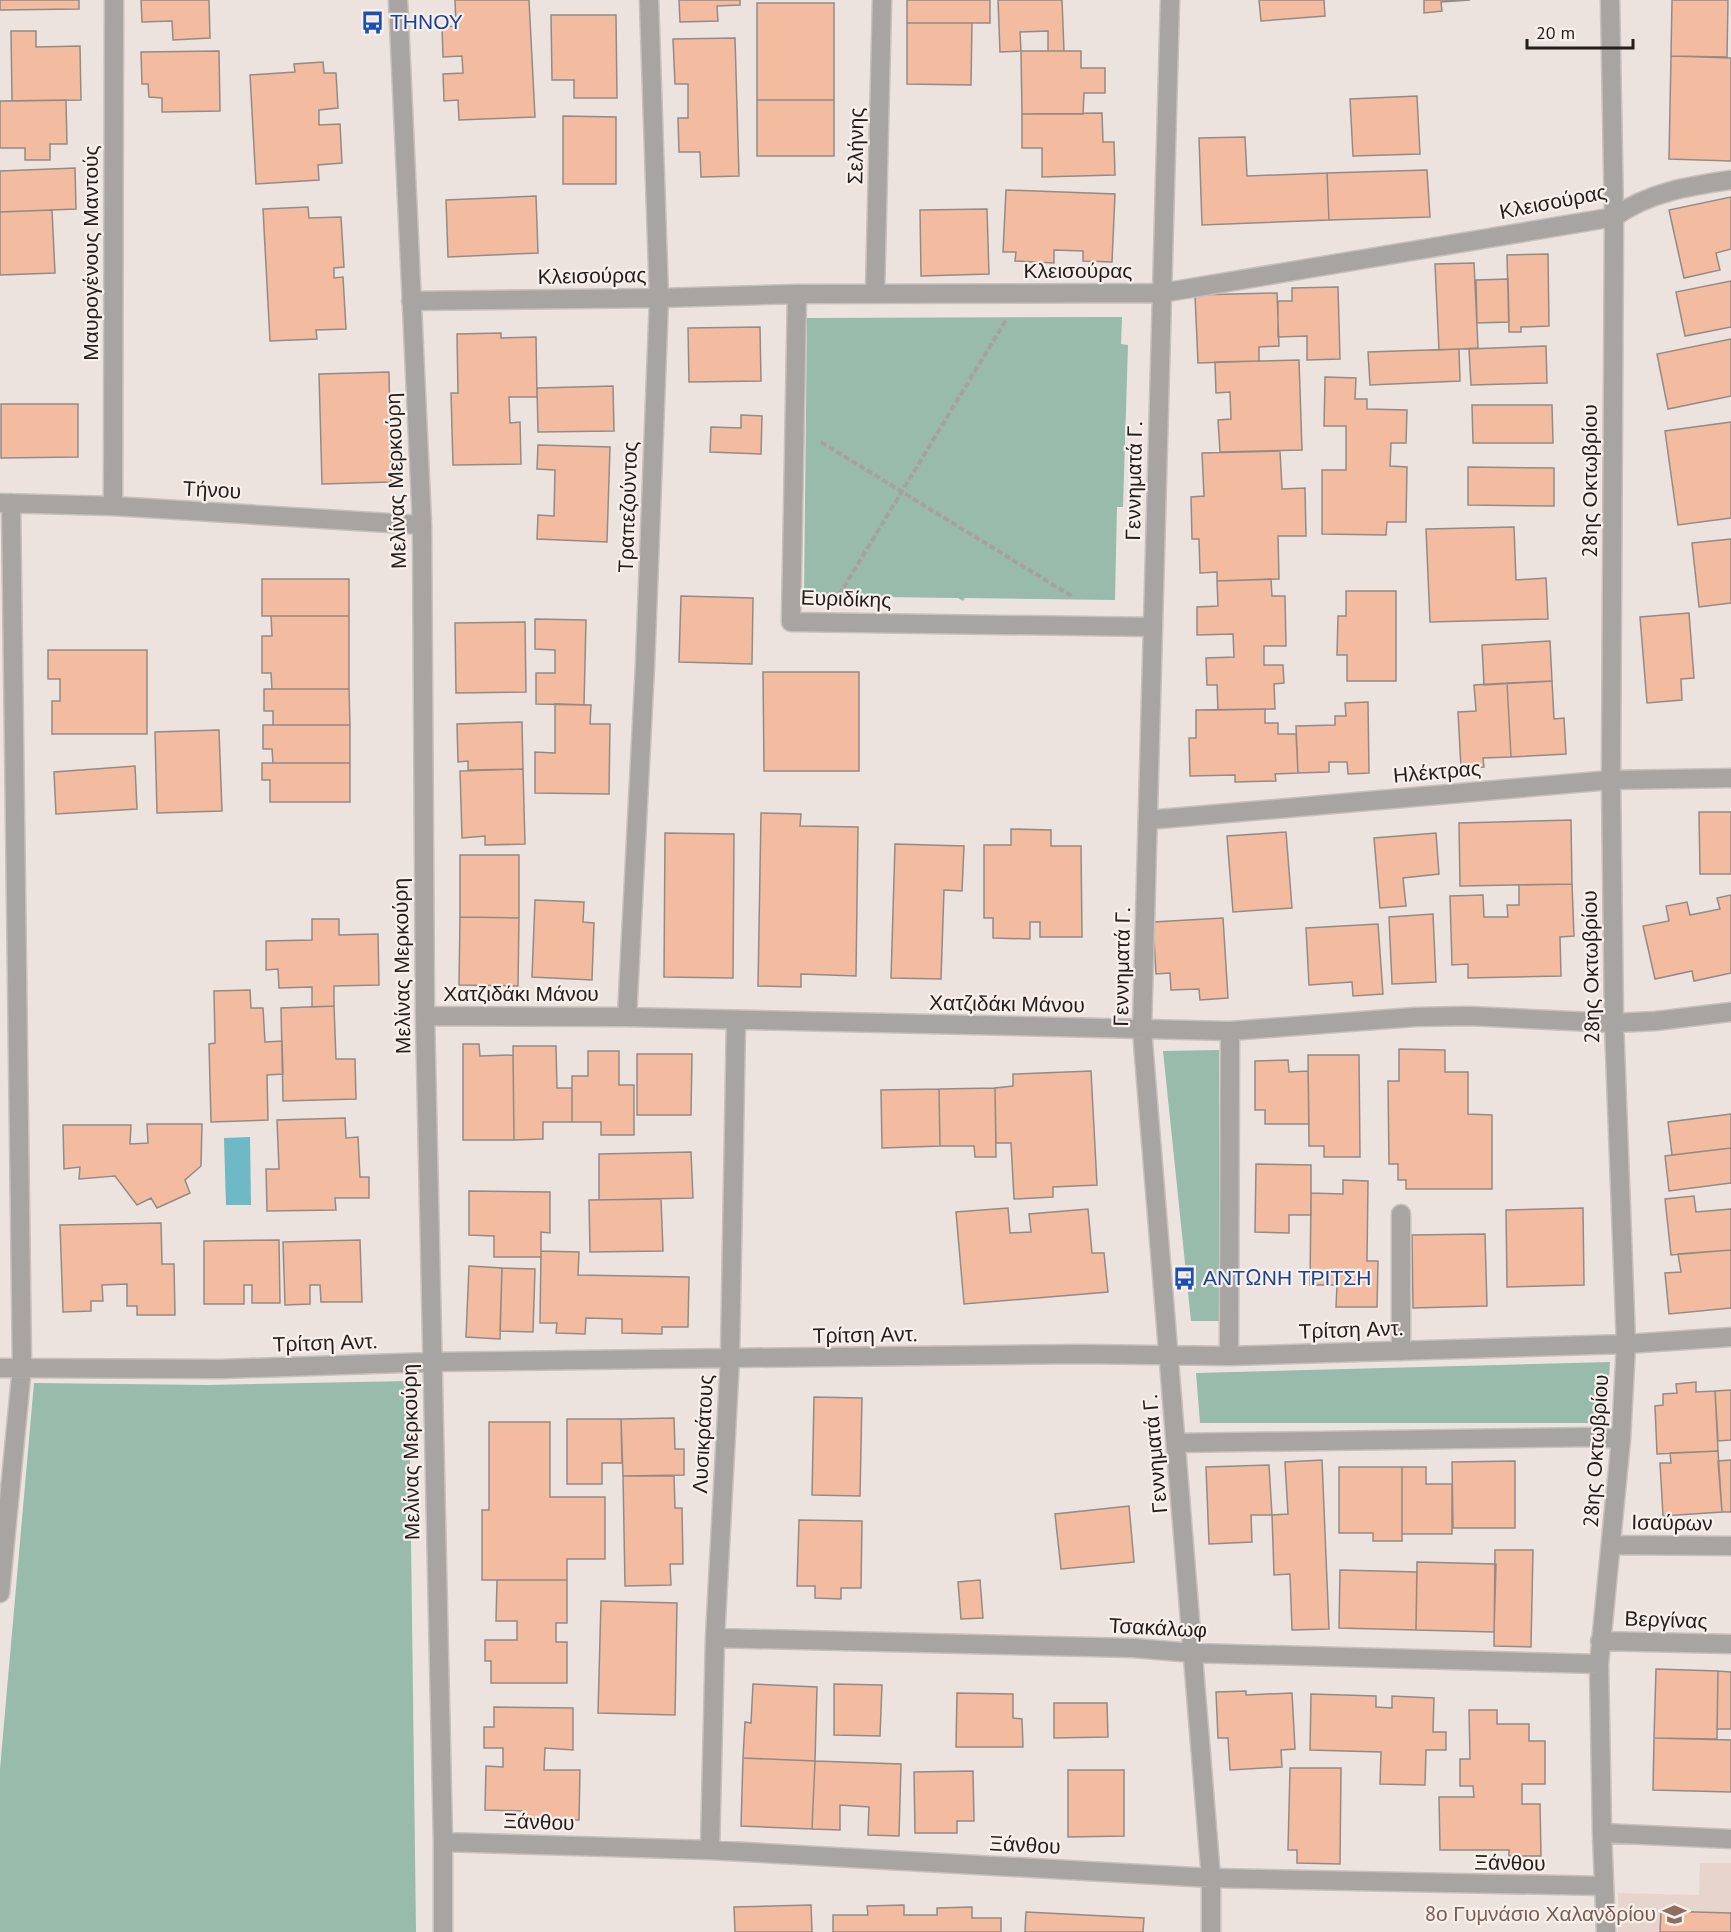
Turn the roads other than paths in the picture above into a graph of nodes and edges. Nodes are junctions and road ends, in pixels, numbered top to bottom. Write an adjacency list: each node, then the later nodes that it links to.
1 (114, 0): 15 (street, Μαυρογένους Μαντούς)
2 (398, 0): 13 (street, Μελίνας Μερκούρη)
3 (649, 0): 12 (street, Τραπεζούντος)
4 (882, 0): 11 (street, Σελήνης)
5 (1170, 0): 9 (street, Γεννηματά Γ.)
6 (1610, 0): 8 (street, 28ης Οκτωβρίου)
7 (1731, 180): 8 (street, Κλεισούρας)
8 (1614, 217): 9 (street, Κλεισούρας); 19 (street, 28ης Οκτωβρίου)
9 (1162, 293): 11 (street, Κλεισούρας); 17 (street, Γεννηματά Γ.)
10 (797, 294): 11 (street, Κλεισούρας); 12 (street, Κλεισούρας); 17 (street, Ευριδίκης)
11 (875, 294)
12 (659, 298): 13 (street, Κλεισούρας); 23 (street, Τραπεζούντος)
13 (411, 301): 16 (street, Μελίνας Μερκούρη)
14 (6, 503): 15 (street, Τήνου); 36 (street)
15 (113, 506): 16 (street, Τήνου)
16 (422, 525): 22 (street, Μελίνας Μερκούρη)
17 (1153, 627): 20 (street, Γεννηματά Γ.)
18 (1731, 778): 19 (street, Ηλέκτρας)
19 (1611, 780): 20 (street, Ηλέκτρας); 25 (street, 28ης Οκτωβρίου)
20 (1148, 820): 26 (street, Γεννηματά Γ.)
21 (1731, 1012): 25 (street, Χατζιδάκι Μάνου)
22 (425, 1016): 23 (street, Χατζιδάκι Μάνου); 35 (street, Μελίνας Μερκούρη)
23 (627, 1017): 24 (street, Χατζιδάκι Μάνου)
24 (736, 1020): 26 (street, Χατζιδάκι Μάνου); 34 (street, Λυσικράτους)
25 (1614, 1023): 27 (street, Χατζιδάκι Μάνου); 30 (street, 28ης Οκτωβρίου)
26 (1142, 1030): 27 (street, Χατζιδάκι Μάνου); 32 (street, Γεννηματά Γ.)
27 (1230, 1031): 33 (street)
28 (1401, 1214): 31 (street)
29 (1731, 1337): 30 (street, Τρίτση Αντ.)
30 (1626, 1344): 31 (street, Τρίτση Αντ.); 38 (street, 28ης Οκτωβρίου)
31 (1401, 1351): 33 (street, Τρίτση Αντ.)
32 (1169, 1356): 33 (street, Τρίτση Αντ.); 34 (street, Τρίτση Αντ.); 39 (street, Γεννηματά Γ.)
33 (1229, 1356)
34 (730, 1358): 35 (street, Τρίτση Αντ.); 43 (street, Λυσικράτους)
35 (432, 1362): 36 (street, Τρίτση Αντ.); 50 (street, Μελίνας Μερκούρη)
36 (22, 1367): 37 (street, Τρίτση Αντ.); 42 (street)
37 (0, 1368)
38 (1621, 1439): 39 (street); 40 (street, 28ης Οκτωβρίου)
39 (1176, 1443): 46 (street, Γεννηματά Γ.)
40 (1612, 1545): 41 (street, Ισαύρων); 44 (street, 28ης Οκτωβρίου)
41 (1731, 1546)
42 (0, 1593)
43 (715, 1638): 46 (street, Τσακάλωφ); 51 (street, Λυσικράτους)
44 (1600, 1641): 45 (street, Βεργίνας); 47 (street, 28ης Οκτωβρίου)
45 (1731, 1644)
46 (1193, 1653): 47 (street, Τσακάλωφ); 52 (street, Γεννηματά Γ.)
47 (1599, 1664): 48 (street, 28ης Οκτωβρίου)
48 (1602, 1833): 49 (street); 53 (street, 28ης Οκτωβρίου)
49 (1731, 1839)
50 (443, 1842): 51 (street, Ξάνθου); 54 (street, Μελίνας Μερκούρη)
51 (710, 1850): 52 (street, Ξάνθου)
52 (1211, 1878): 53 (street, Ξάνθου); 55 (street, Γεννηματά Γ.)
53 (1604, 1886): 56 (street, 28ης Οκτωβρίου)
54 (443, 1932)
55 (1211, 1932)
56 (1606, 1932)

